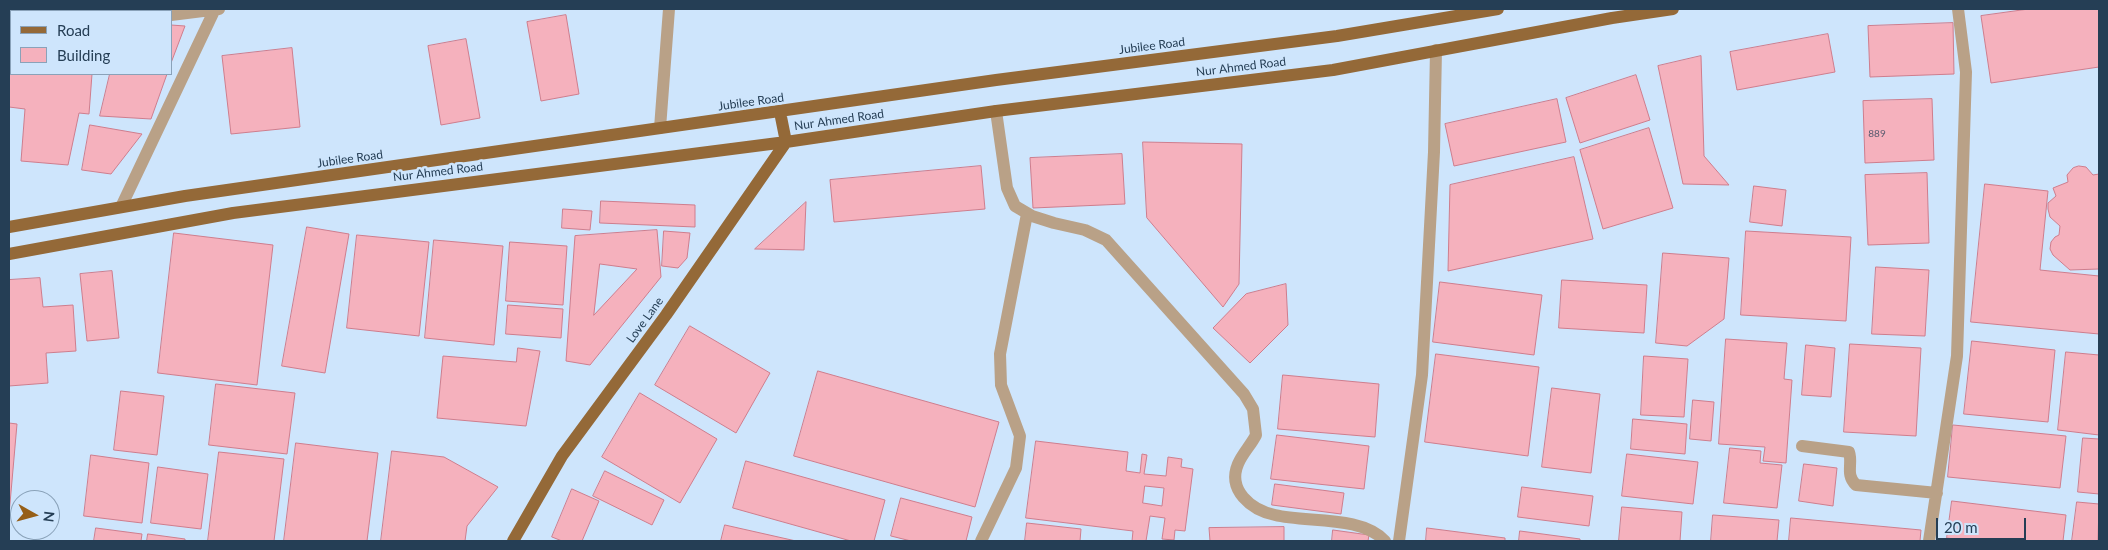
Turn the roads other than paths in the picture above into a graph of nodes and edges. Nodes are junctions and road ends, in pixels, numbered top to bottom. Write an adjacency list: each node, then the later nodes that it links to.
1 (217, 9): 7 (street); 13 (street)
2 (669, 9): 11 (street)
3 (1498, 9): 10 (main road, Jubilee Road)
4 (1673, 9): 6 (main road, Nur Ahmed Road)
5 (1958, 9): 18 (street)
6 (1614, 13): 8 (main road, Nur Ahmed Road)
7 (172, 14)
8 (1436, 50): 9 (main road, Nur Ahmed Road); 22 (street)
9 (996, 111): 12 (main road, Nur Ahmed Road); 14 (street)
10 (780, 112): 11 (main road, Jubilee Road); 12 (main road)
11 (660, 128): 13 (main road, Jubilee Road)
12 (786, 142): 16 (main road, Nur Ahmed Road); 19 (main road, Love Lane)
13 (121, 207): 15 (main road, Jubilee Road)
14 (1028, 214): 20 (street); 21 (street)
15 (9, 227)
16 (9, 254)
17 (1802, 446): 18 (street)
18 (1937, 493): 23 (street)
19 (513, 541)
20 (981, 541)
21 (1385, 541)
22 (1399, 541)
23 (1929, 541)

